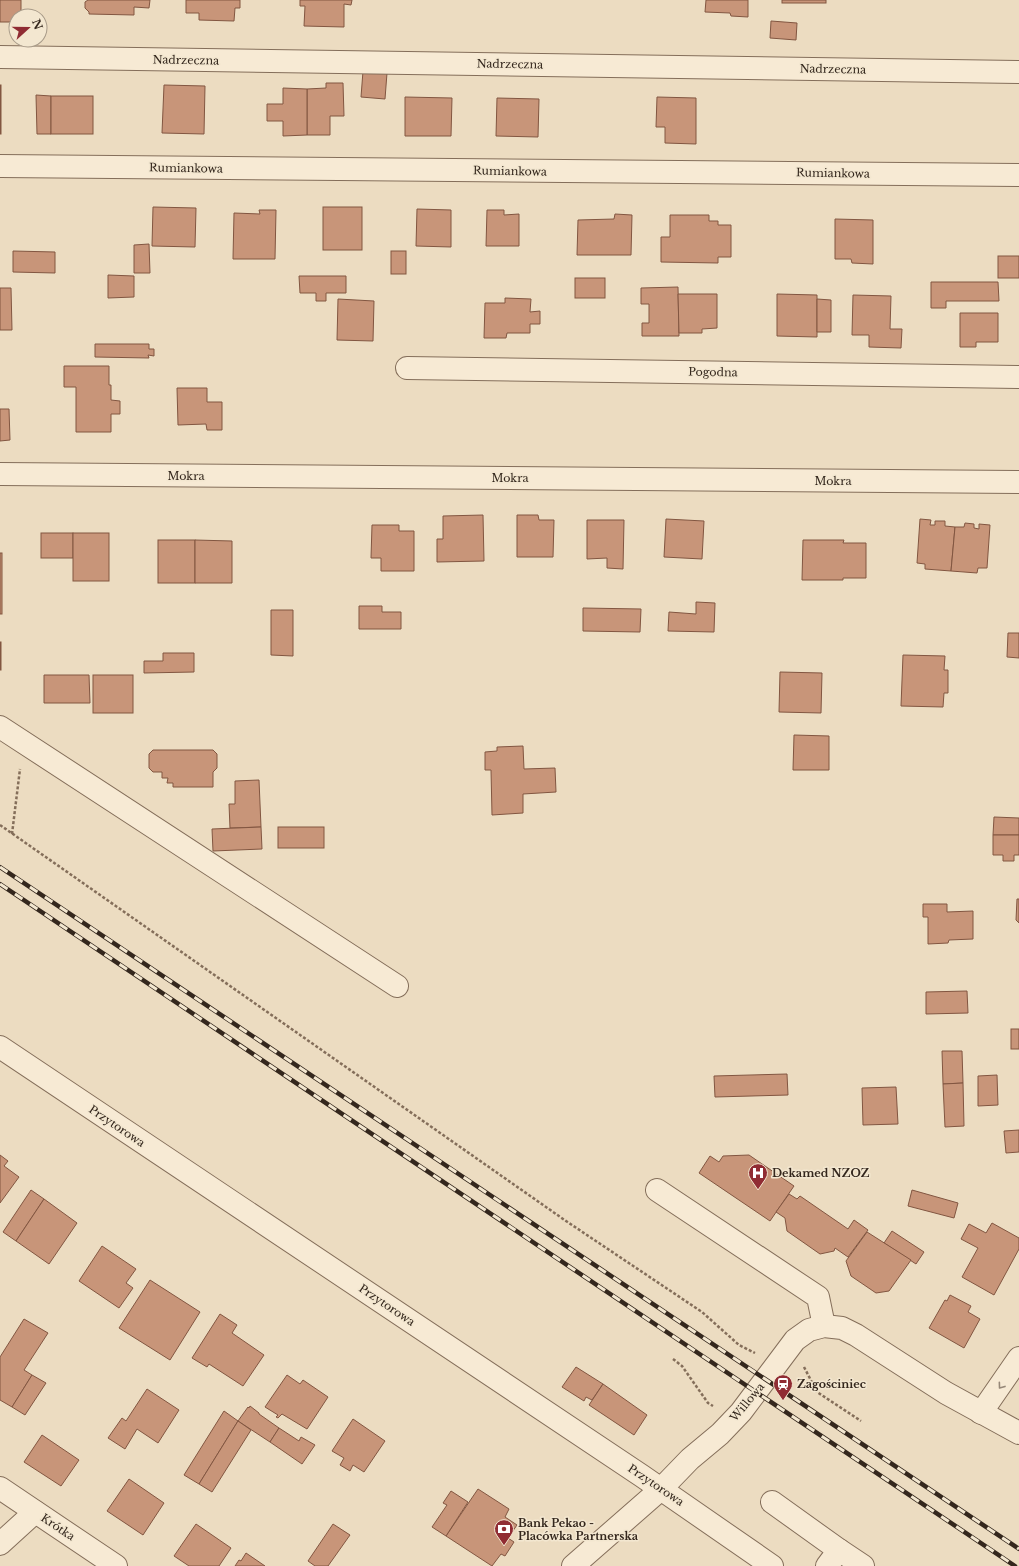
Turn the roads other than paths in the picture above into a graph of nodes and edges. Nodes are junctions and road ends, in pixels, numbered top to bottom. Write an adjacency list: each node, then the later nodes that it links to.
1 (0, 57): 2 (street, Nadrzeczna)
2 (1019, 72)
3 (0, 166): 4 (street, Rumiankowa)
4 (1019, 175)
5 (407, 368): 6 (street, Pogodna)
6 (1019, 377)
7 (0, 474): 8 (street, Mokra)
8 (1019, 482)
9 (0, 727): 10 (street)
10 (398, 986)
11 (0, 1047): 18 (street, Przytorowa)
12 (657, 1190): 13 (street)
13 (824, 1326): 15 (street, Willowa); 18 (street, Willowa)
14 (1019, 1358): 15 (street, one-way to 15)
15 (981, 1413): 16 (street, Willowa)
16 (1019, 1433)
17 (0, 1488): 20 (street, Krótka)
18 (661, 1489): 24 (street, Willowa); 25 (street, Przytorowa)
19 (772, 1502): 22 (street)
20 (35, 1512): 21 (street); 23 (street, Krótka)
21 (0, 1544)
22 (833, 1558): 26 (street)
23 (116, 1566)
24 (573, 1566)
25 (772, 1566)
26 (863, 1566)

